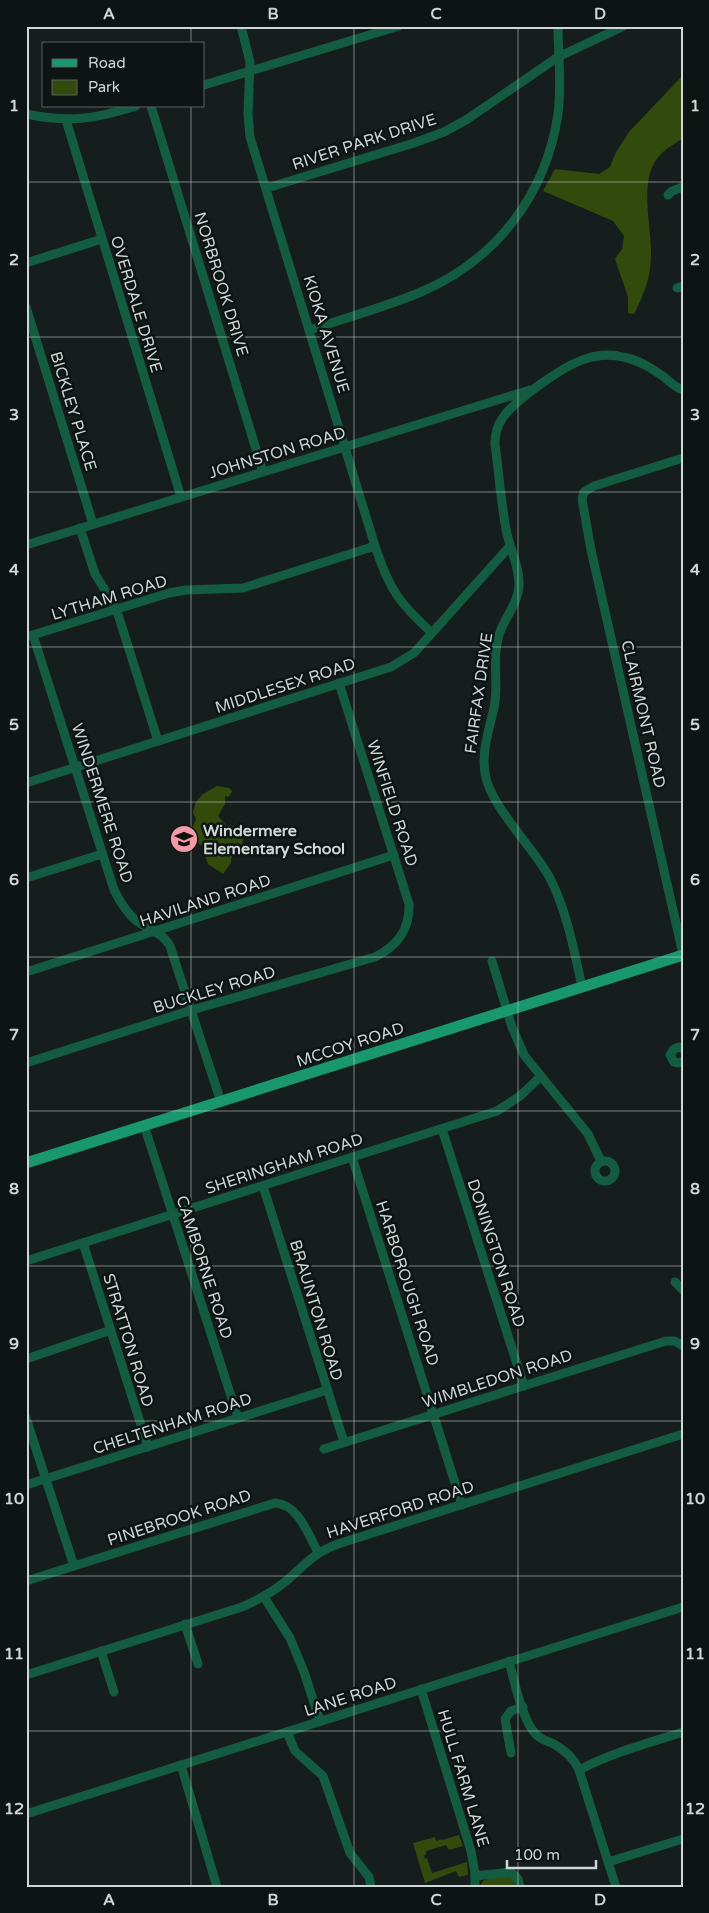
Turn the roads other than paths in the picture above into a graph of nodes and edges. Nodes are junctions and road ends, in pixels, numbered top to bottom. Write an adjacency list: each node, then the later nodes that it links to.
1 (240, 26): 6 (street, KIOKA AVENUE)
2 (399, 26): 6 (street)
3 (558, 26): 5 (street)
4 (624, 26): 5 (street, RIVER PARK DRIVE)
5 (558, 57): 13 (street, RIVER PARK DRIVE); 18 (street)
6 (250, 71): 7 (street); 13 (street, KIOKA AVENUE)
7 (205, 85)
8 (130, 108): 11 (street)
9 (152, 108): 23 (street, NORBROOK DRIVE)
10 (26, 114): 11 (street)
11 (66, 120): 15 (street, OVERDALE DRIVE)
12 (683, 187): 14 (street)
13 (267, 188): 18 (street, KIOKA AVENUE)
14 (668, 195)
15 (102, 239): 16 (street); 24 (street, OVERDALE DRIVE)
16 (26, 263)
17 (26, 307): 25 (street, BICKLEY PLACE)
18 (309, 330): 21 (street, KIOKA AVENUE)
19 (537, 388): 20 (street, FAIRFAX DRIVE); 21 (street, JOHNSTON ROAD); 29 (street, FAIRFAX DRIVE)
20 (682, 392)
21 (346, 446): 23 (street, JOHNSTON ROAD); 28 (street, KIOKA AVENUE)
22 (683, 458): 42 (street, CLAIRMONT ROAD)
23 (263, 472): 24 (street, JOHNSTON ROAD)
24 (181, 497): 25 (street, JOHNSTON ROAD)
25 (93, 524): 26 (street, JOHNSTON ROAD)
26 (80, 528): 27 (street, JOHNSTON ROAD); 30 (street)
27 (26, 546)
28 (375, 546): 30 (street, LYTHAM ROAD); 31 (street, KIOKA AVENUE)
29 (510, 546): 31 (street, MIDDLESEX ROAD); 45 (street, FAIRFAX DRIVE)
30 (116, 608): 32 (street, LYTHAM ROAD); 34 (street)
31 (432, 633): 33 (street, MIDDLESEX ROAD)
32 (30, 636): 35 (street, WINDERMERE ROAD)
33 (339, 683): 34 (street, MIDDLESEX ROAD); 38 (street, WINFIELD ROAD)
34 (158, 741): 35 (street, MIDDLESEX ROAD)
35 (75, 767): 36 (street, MIDDLESEX ROAD); 37 (street, WINDERMERE ROAD)
36 (26, 783)
37 (102, 854): 39 (street); 40 (street, WINDERMERE ROAD)
38 (394, 856): 40 (street, HAVILAND ROAD); 41 (street, WINFIELD ROAD)
39 (26, 878)
40 (155, 931): 44 (street, HAVILAND ROAD); 46 (street, WINDERMERE ROAD)
41 (404, 932): 46 (street, BUCKLEY ROAD)
42 (683, 954): 45 (main road, MCCOY ROAD)
43 (492, 961): 47 (street)
44 (26, 972)
45 (582, 987): 47 (main road, MCCOY ROAD)
46 (192, 1010): 50 (street, BUCKLEY ROAD); 52 (street, WINDERMERE ROAD)
47 (508, 1011): 51 (street); 52 (main road, MCCOY ROAD)
48 (683, 1049): 49 (street)
49 (683, 1062)
50 (26, 1063)
51 (540, 1077): 54 (street, SHERINGHAM ROAD); 56 (street)
52 (220, 1102): 53 (main road, MCCOY ROAD)
53 (144, 1125): 57 (main road, MCCOY ROAD); 59 (street, CAMBORNE ROAD)
54 (442, 1129): 55 (street, SHERINGHAM ROAD); 67 (street, DONINGTON ROAD)
55 (352, 1157): 58 (street, SHERINGHAM ROAD); 69 (street, HARBOROUGH ROAD)
56 (601, 1161)
57 (26, 1163)
58 (263, 1186): 59 (street, SHERINGHAM ROAD); 68 (street, BRAUNTON ROAD)
59 (173, 1214): 60 (street, SHERINGHAM ROAD); 71 (street, CAMBORNE ROAD)
60 (83, 1243): 61 (street, SHERINGHAM ROAD); 64 (street, STRATTON ROAD)
61 (26, 1261)
62 (676, 1282): 63 (street)
63 (683, 1290)
64 (111, 1330): 66 (street); 74 (street, STRATTON ROAD)
65 (682, 1343): 67 (street, WIMBLEDON ROAD)
66 (26, 1359)
67 (524, 1386): 69 (street, WIMBLEDON ROAD)
68 (327, 1390): 71 (street, CHELTENHAM ROAD); 73 (street, BRAUNTON ROAD)
69 (434, 1414): 73 (street, WIMBLEDON ROAD); 78 (street, HARBOROUGH ROAD)
70 (26, 1418): 76 (street)
71 (238, 1418): 74 (street, CHELTENHAM ROAD)
72 (683, 1434): 78 (street, HAVERFORD ROAD)
73 (344, 1442): 75 (street, WIMBLEDON ROAD)
74 (148, 1447): 76 (street, CHELTENHAM ROAD)
75 (324, 1449)
76 (46, 1479): 77 (street, CHELTENHAM ROAD); 80 (street)
77 (26, 1485)
78 (462, 1504): 79 (street, HAVERFORD ROAD)
79 (318, 1552): 80 (street, PINEBROOK ROAD); 82 (street, HAVERFORD ROAD)
80 (74, 1566): 81 (street, PINEBROOK ROAD)
81 (26, 1581)
82 (264, 1596): 84 (street, HAVERFORD ROAD); 92 (street)
83 (683, 1607): 86 (street, LANE ROAD)
84 (185, 1624): 85 (street, HAVERFORD ROAD); 87 (street)
85 (101, 1651): 88 (street, HAVERFORD ROAD); 90 (street)
86 (509, 1661): 89 (street, LANE ROAD); 91 (street)
87 (198, 1664)
88 (26, 1675)
89 (421, 1689): 92 (street, LANE ROAD); 101 (street, HULL FARM LANE)
90 (114, 1692)
91 (522, 1707): 95 (street); 97 (street)
92 (320, 1721): 93 (street, LANE ROAD)
93 (287, 1732): 96 (street, LANE ROAD); 103 (street)
94 (683, 1732): 97 (street)
95 (511, 1753)
96 (181, 1765): 98 (street, LANE ROAD); 102 (street)
97 (579, 1770): 100 (street)
98 (26, 1814)
99 (683, 1839): 100 (street)
100 (608, 1862): 106 (street)
101 (475, 1876): 104 (street, HULL FARM LANE); 105 (street)
102 (217, 1887)
103 (372, 1887)
104 (475, 1887)
105 (520, 1887)
106 (616, 1887)

